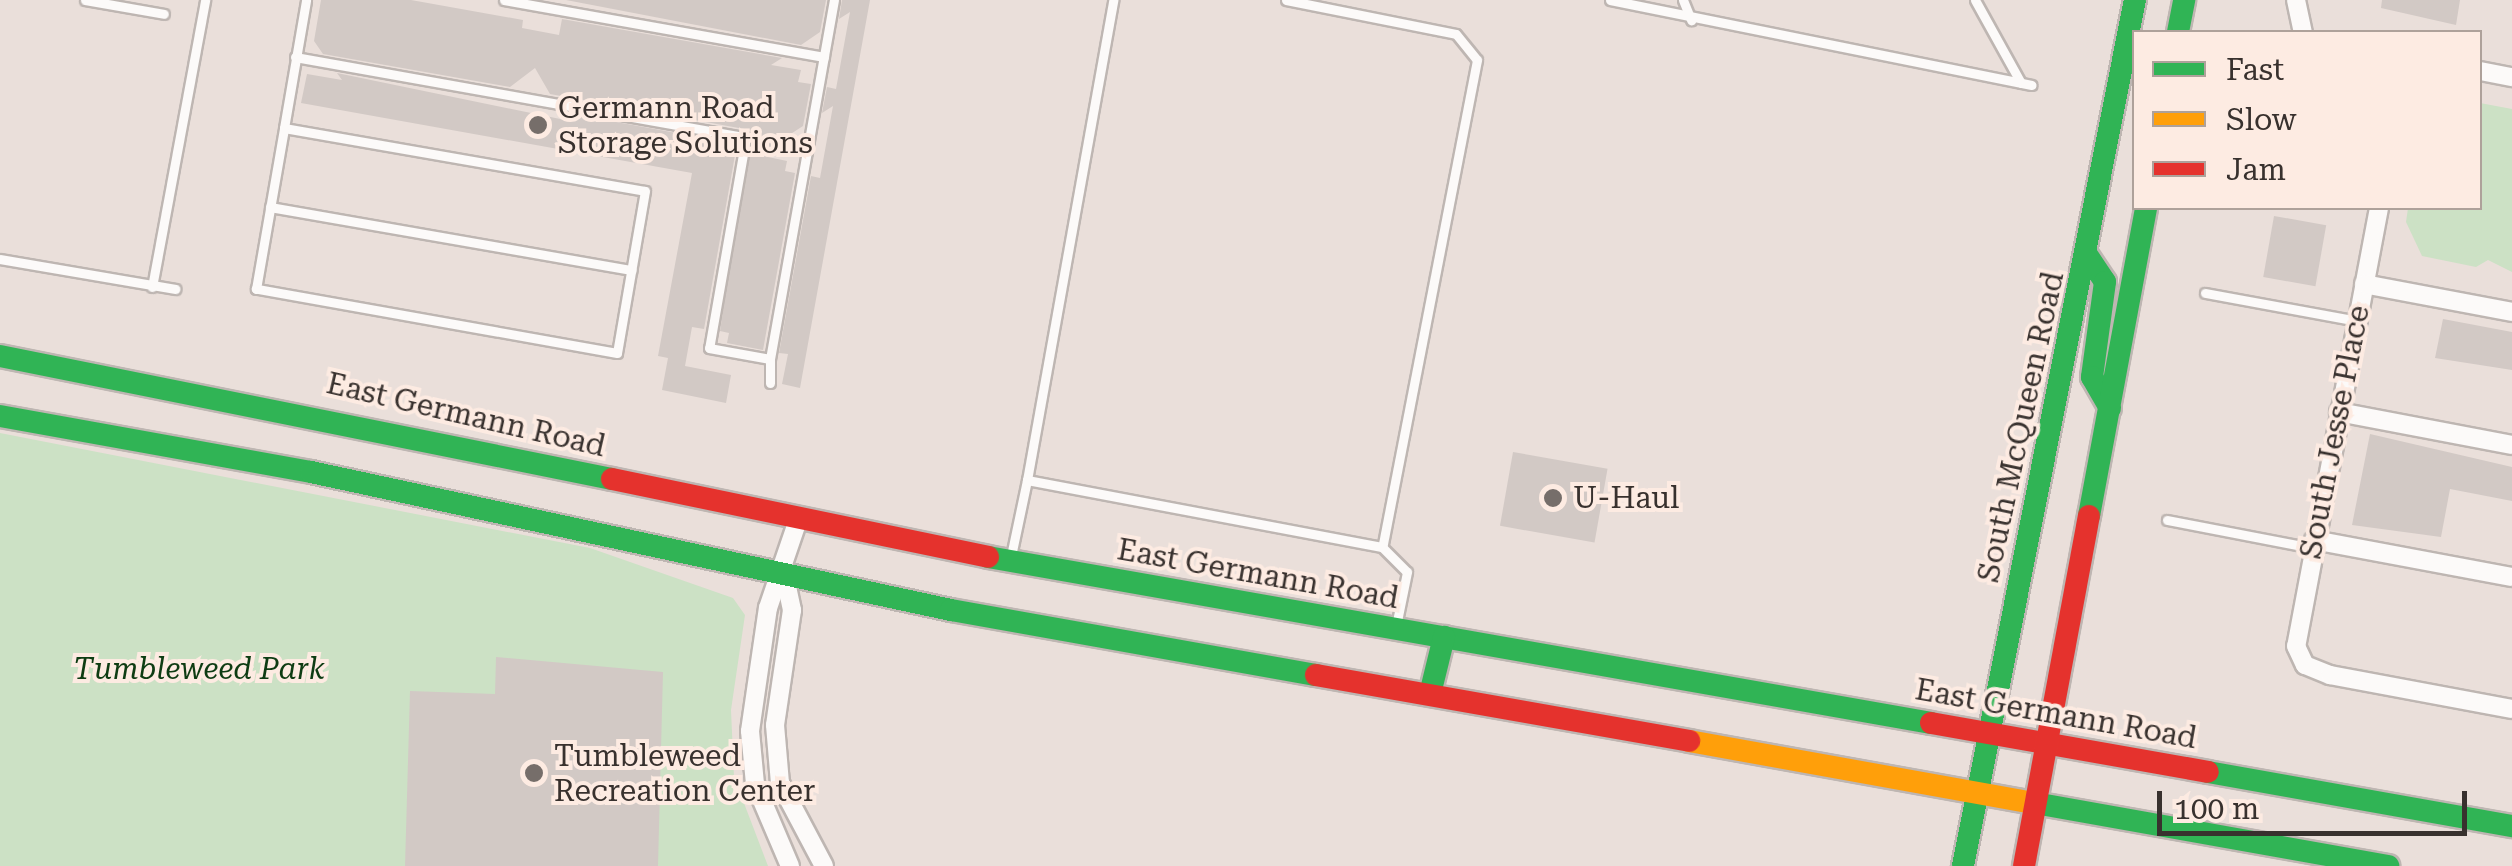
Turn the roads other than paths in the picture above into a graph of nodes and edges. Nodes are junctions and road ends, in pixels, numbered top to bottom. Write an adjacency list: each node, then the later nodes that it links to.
1 (85, 0): 14 (lane)
2 (205, 0): 33 (lane)
3 (306, 0): 20 (lane)
4 (504, 0): 21 (lane)
5 (834, 0): 21 (lane)
6 (1113, 0): 45 (lane)
7 (1286, 0): 49 (lane)
8 (1610, 0): 15 (lane)
9 (1683, 0): 15 (lane)
10 (1975, 0): 15 (lane)
11 (2136, 0): 17 (main road, South McQueen Road)
12 (2184, 0): 18 (main road)
13 (2296, 0): 16 (street)
14 (164, 14)
15 (1691, 20)
16 (2300, 28)
17 (2133, 30)
18 (2178, 30)
19 (2132, 42): 24 (main road, South McQueen Road)
20 (295, 57): 25 (lane); 39 (lane)
21 (824, 57): 39 (lane)
22 (2482, 71): 23 (street)
23 (2512, 77)
24 (2126, 104): 29 (main road, South McQueen Road)
25 (284, 128): 26 (lane); 31 (lane)
26 (270, 206): 31 (lane); 31 (lane)
27 (2146, 210): 41 (main road)
28 (2379, 210): 32 (street, South Jesse Place)
29 (2087, 255): 41 (main road); 57 (main road, South McQueen Road)
30 (0, 259): 33 (lane)
31 (632, 270)
32 (2364, 284): 36 (street); 37 (street, South Jesse Place)
33 (152, 287): 34 (lane)
34 (175, 289)
35 (2206, 293): 37 (lane)
36 (2512, 312)
37 (2357, 321): 42 (street, South Jesse Place)
38 (0, 356): 47 (main road, East Germann Road)
39 (770, 359): 40 (lane)
40 (770, 383)
41 (2110, 408): 58 (main road)
42 (2339, 412): 44 (street); 48 (street, South Jesse Place)
43 (0, 416): 51 (main road)
44 (2512, 445)
45 (1027, 480): 49 (lane); 50 (lane)
46 (2167, 520): 48 (lane)
47 (797, 524): 50 (main road, East Germann Road); 51 (street)
48 (2314, 544): 52 (street); 56 (street, South Jesse Place)
49 (1382, 547): 53 (lane)
50 (1010, 562): 53 (main road, East Germann Road)
51 (785, 576): 55 (main road); 62 (street); 63 (street)
52 (2512, 577)
53 (1396, 628): 54 (main road, East Germann Road)
54 (1444, 637): 55 (main road); 57 (main road, East Germann Road)
55 (1430, 694): 59 (main road)
56 (2512, 709)
57 (1988, 732): 58 (main road, East Germann Road); 59 (main road, South McQueen Road)
58 (2048, 743): 60 (main road); 61 (main road, East Germann Road)
59 (1977, 790): 60 (main road); 64 (main road, South McQueen Road)
60 (2036, 801): 65 (main road); 66 (main road)
61 (2512, 826)
62 (790, 866)
63 (824, 866)
64 (1964, 866)
65 (2024, 866)
66 (2388, 866)

